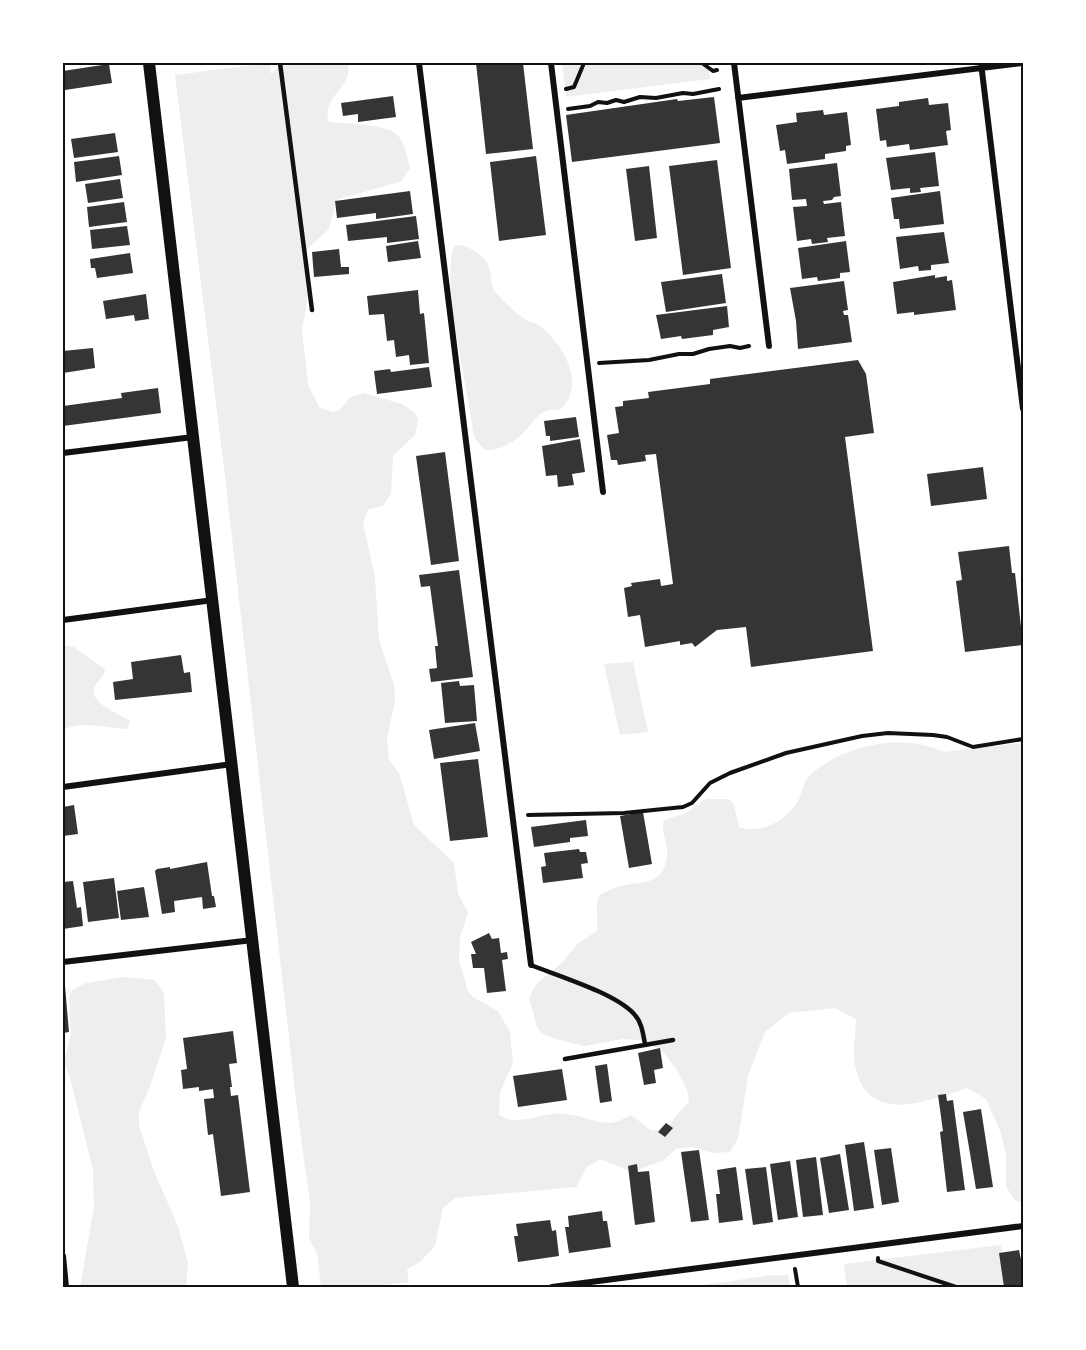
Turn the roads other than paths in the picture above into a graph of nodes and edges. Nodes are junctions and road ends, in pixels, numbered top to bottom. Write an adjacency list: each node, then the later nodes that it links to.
1 (149, 63): 12 (main road)
2 (280, 63): 9 (lane)
3 (419, 63): 21 (street)
4 (551, 63): 14 (street)
5 (734, 63): 8 (street)
6 (1022, 63): 7 (street)
7 (981, 66): 8 (street); 11 (street)
8 (738, 98): 10 (street)
9 (312, 310)
10 (769, 346)
11 (1023, 409)
12 (194, 437): 13 (street); 15 (main road)
13 (63, 453)
14 (603, 492)
15 (213, 600): 16 (street); 17 (main road)
16 (63, 620)
17 (233, 764): 18 (street); 19 (main road)
18 (63, 787)
19 (253, 940): 20 (street); 28 (main road)
20 (63, 962)
21 (531, 965): 23 (lane)
22 (673, 1040): 23 (lane)
23 (645, 1044): 24 (lane)
24 (565, 1059)
25 (1023, 1226): 29 (street)
26 (63, 1256): 27 (street)
27 (66, 1287)
28 (293, 1287)
29 (552, 1287)

